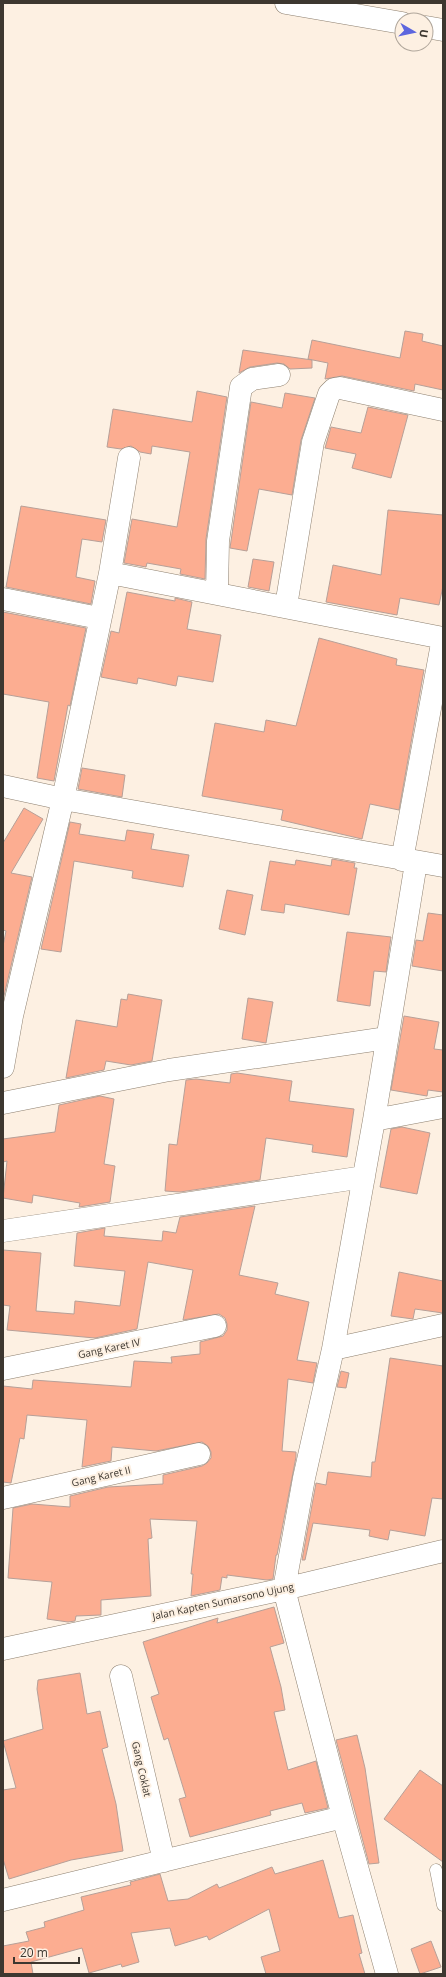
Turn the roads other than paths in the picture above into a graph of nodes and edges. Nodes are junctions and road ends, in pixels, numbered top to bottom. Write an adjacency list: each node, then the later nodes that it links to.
1 (286, 3): 2 (street)
2 (318, 6): 3 (street)
3 (394, 21)
4 (280, 375): 8 (street)
5 (443, 410): 10 (street)
6 (128, 458): 7 (street)
7 (110, 572): 8 (street); 11 (street)
8 (217, 593): 10 (street)
9 (3, 599): 11 (street)
10 (286, 606): 12 (street)
11 (100, 618): 14 (street)
12 (443, 638): 15 (street)
13 (3, 786): 14 (street)
14 (63, 799): 15 (street); 17 (street)
15 (409, 862): 16 (street); 18 (street)
16 (443, 866)
17 (7, 1015): 19 (street)
18 (387, 1038): 20 (street); 22 (street)
19 (3, 1067)
20 (3, 1103)
21 (443, 1107): 22 (street)
22 (374, 1120): 23 (street)
23 (364, 1177): 24 (street); 27 (street)
24 (3, 1231)
25 (443, 1325): 27 (street)
26 (215, 1326): 28 (street, Gang Karet IV)
27 (333, 1349): 32 (street)
28 (3, 1369)
29 (199, 1454): 30 (street, Gang Karet II)
30 (3, 1498)
31 (443, 1551): 32 (street, Jalan Kapten Sumarsono Ujung)
32 (284, 1588): 33 (street, Jalan Kapten Sumarsono Ujung); 35 (street)
33 (3, 1649)
34 (121, 1676): 36 (street, Gang Coklat)
35 (343, 1817): 36 (street); 40 (street)
36 (164, 1861): 38 (street)
37 (436, 1870): 39 (lane)
38 (3, 1900)
39 (443, 1905)
40 (387, 1974)

